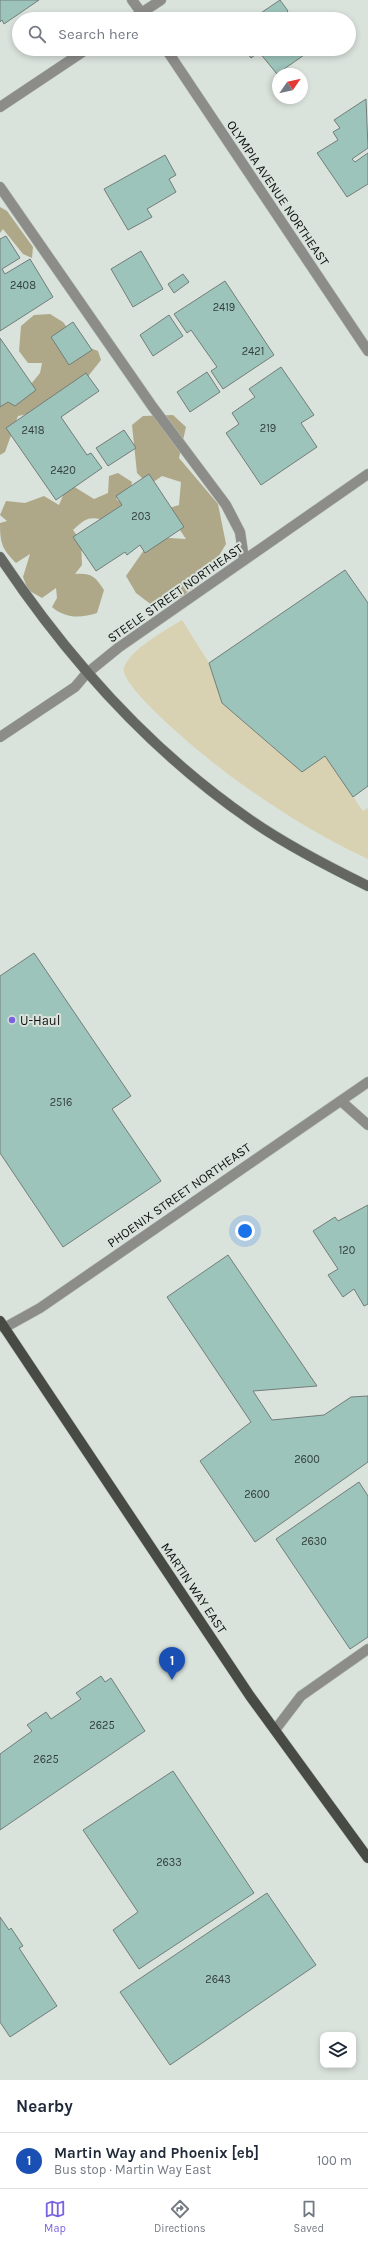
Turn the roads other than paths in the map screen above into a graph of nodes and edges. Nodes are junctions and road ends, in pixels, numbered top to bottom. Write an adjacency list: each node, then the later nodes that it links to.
1 (132, 0): 3 (street)
2 (161, 0): 4 (street)
3 (141, 12)
4 (148, 12)
5 (76, 56): 7 (street)
6 (171, 56): 9 (street, OLYMPIA AVENUE NORTHEAST)
7 (0, 107)
8 (0, 187): 12 (street)
9 (368, 351)
10 (368, 474): 12 (street, STEELE STREET NORTHEAST)
11 (0, 557): 13 (street)
12 (244, 560): 13 (street, STEELE STREET NORTHEAST)
13 (86, 674): 14 (street, STEELE STREET NORTHEAST); 15 (street)
14 (0, 737)
15 (368, 886)
16 (368, 1082): 17 (street, PHOENIX STREET NORTHEAST)
17 (340, 1101): 18 (street); 19 (street, PHOENIX STREET NORTHEAST)
18 (368, 1125)
19 (1, 1326): 21 (main road, MARTIN WAY EAST)
20 (368, 1649): 21 (street)
21 (275, 1730): 22 (main road, MARTIN WAY EAST)
22 (368, 1858)

